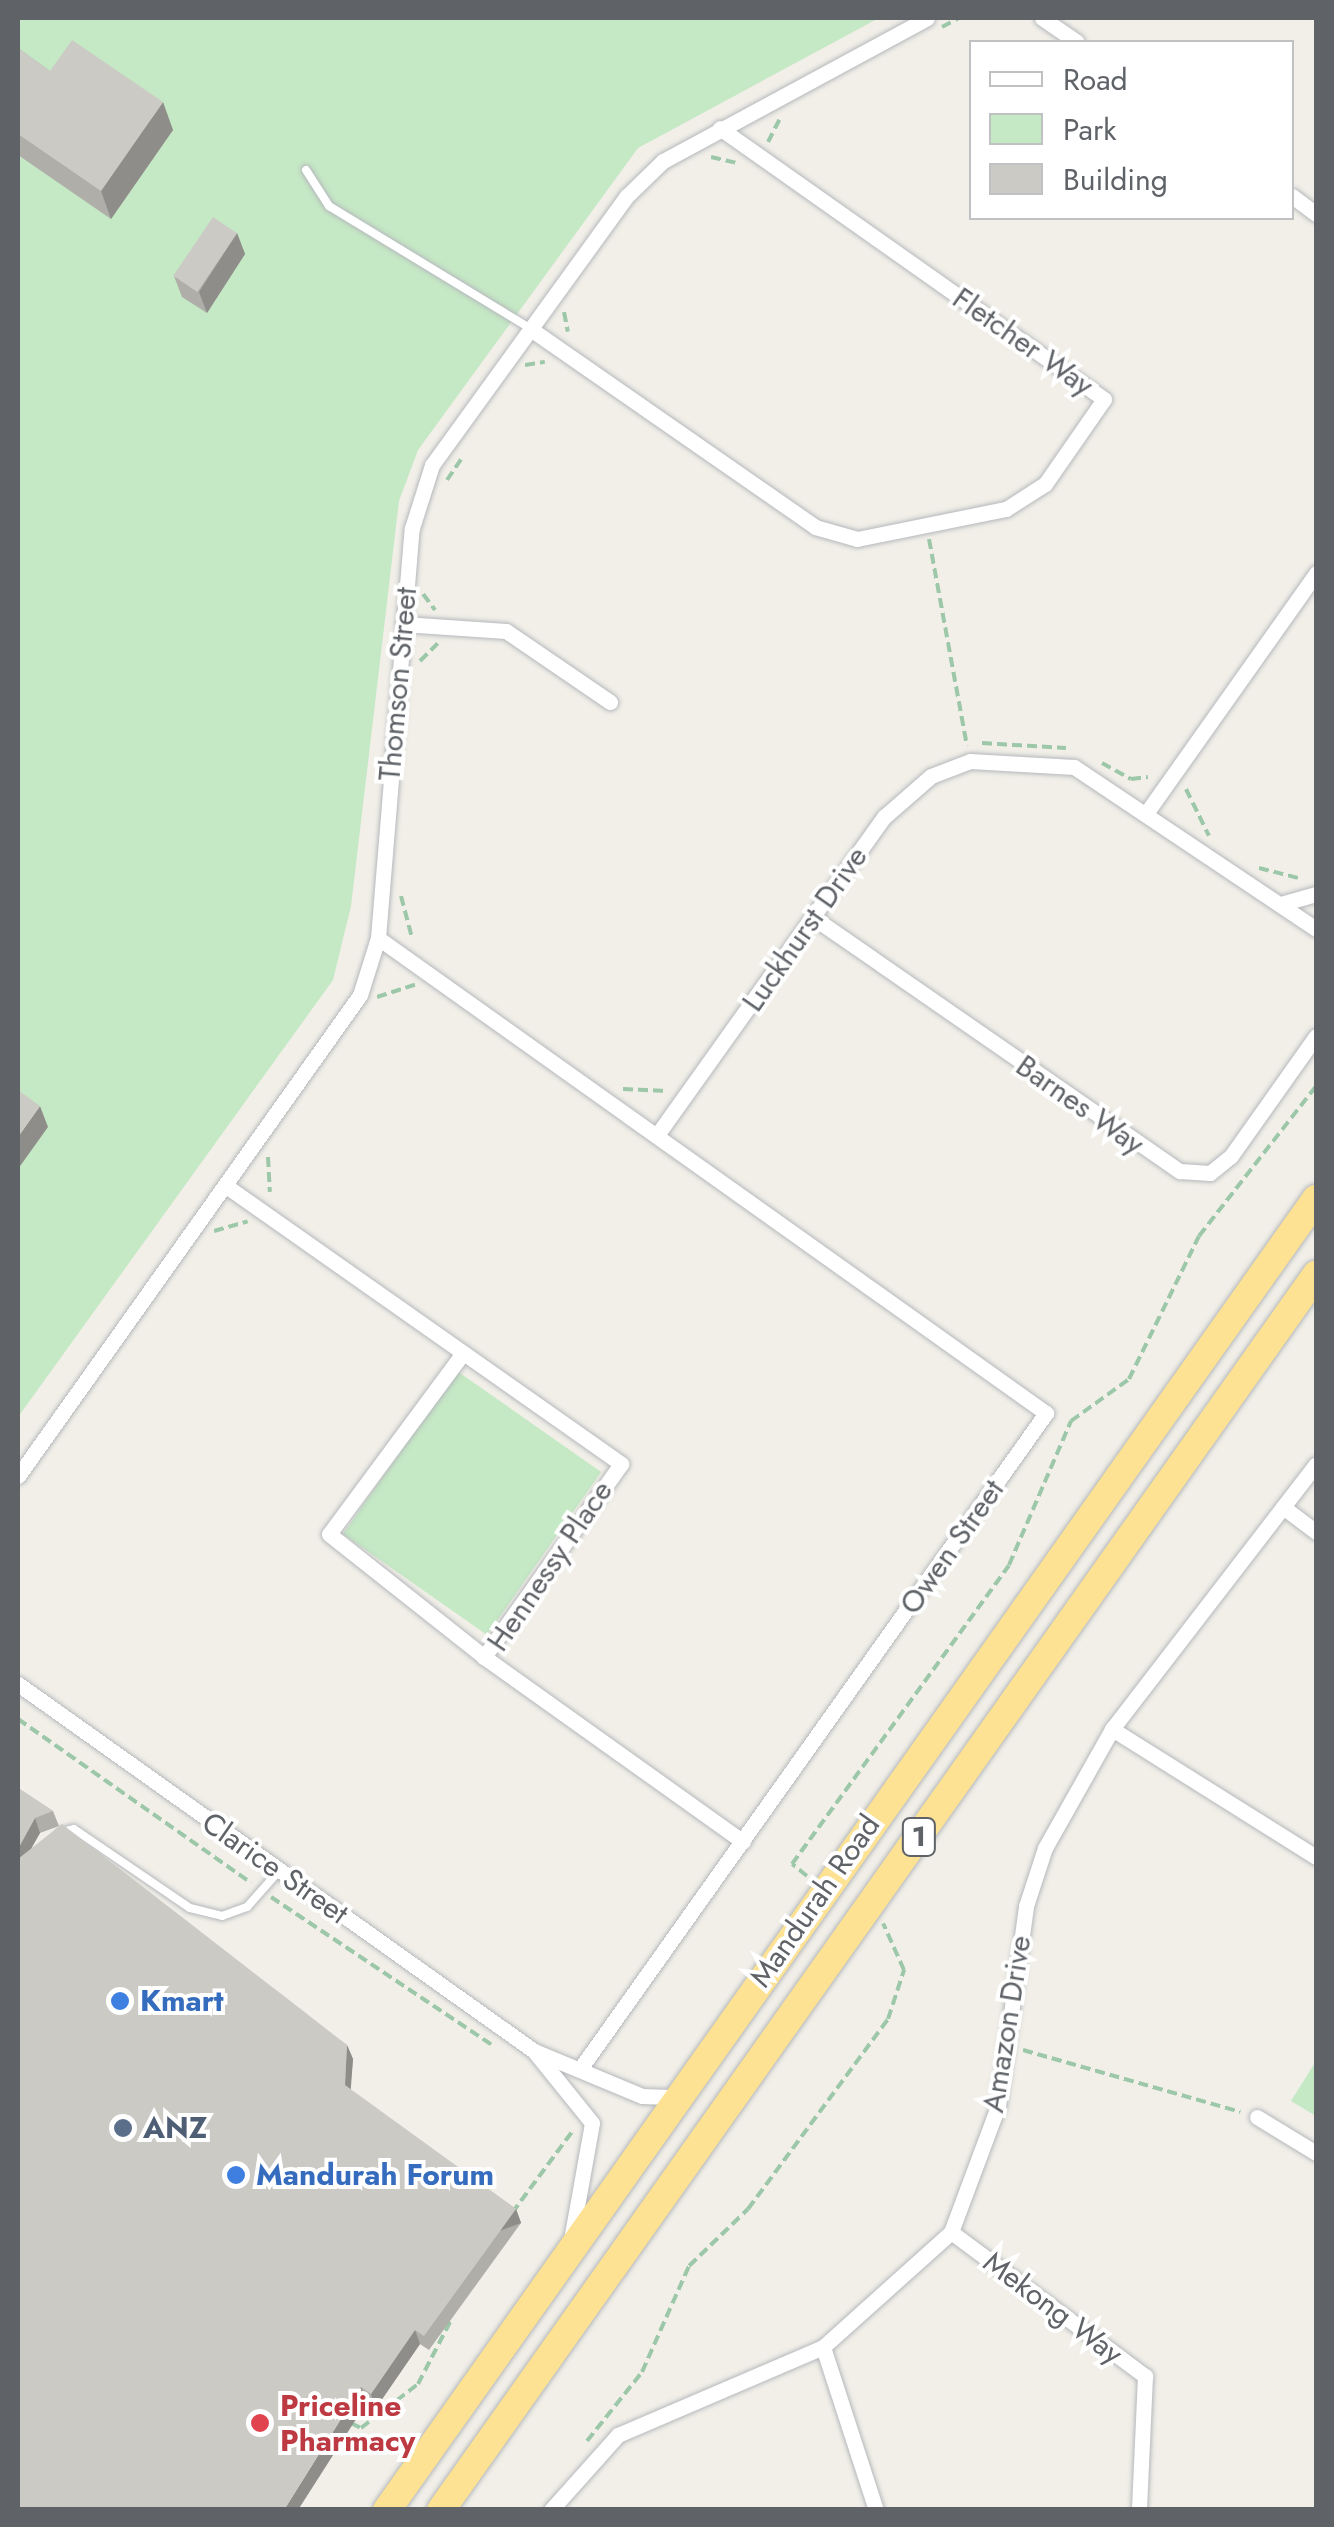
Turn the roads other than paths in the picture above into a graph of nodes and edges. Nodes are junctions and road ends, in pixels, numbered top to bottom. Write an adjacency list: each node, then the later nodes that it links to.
1 (927, 18): 4 (street, Thomson Street)
2 (1042, 18): 3 (street)
3 (1074, 40)
4 (720, 128): 8 (street, Thomson Street); 8 (street, Fletcher Way)
5 (306, 170): 8 (lane)
6 (1294, 198): 7 (street)
7 (1316, 214)
8 (532, 330): 10 (street, Thomson Street)
9 (1316, 573): 12 (street)
10 (403, 624): 11 (street); 17 (street, Thomson Street)
11 (610, 702)
12 (1147, 812): 14 (street, Luckhurst Drive); 15 (street, Luckhurst Drive)
13 (1316, 894): 14 (street)
14 (1281, 904): 16 (street, Luckhurst Drive)
15 (814, 918): 18 (street, Barnes Way); 19 (street, Luckhurst Drive)
16 (1316, 929)
17 (378, 938): 19 (street); 20 (street, Thomson Street)
18 (1316, 1036)
19 (657, 1135): 32 (street, Owen Street)
20 (226, 1186): 23 (street, Hennessy Place); 25 (street, Thomson Street)
21 (1316, 1199): 37 (highway, Mandurah Road / 1)
22 (1316, 1275): 44 (highway, Mandurah Road / 1)
23 (463, 1353): 28 (street); 28 (street, Hennessy Place)
24 (1316, 1464): 26 (street, Amazon Drive)
25 (18, 1476)
26 (1284, 1507): 27 (street); 30 (street, Amazon Drive)
27 (1316, 1532)
28 (484, 1657): 32 (street, Hennessy Place)
29 (18, 1684): 34 (street, Clarice Street)
30 (1112, 1729): 33 (street); 40 (street, Amazon Drive)
31 (46, 1837): 34 (lane)
32 (743, 1842): 36 (street, Owen Street)
33 (1316, 1857)
34 (279, 1871): 35 (street, Clarice Street)
35 (534, 2051): 36 (street, Clarice Street); 41 (street, Clarice Street)
36 (580, 2070): 37 (street, Clarice Street)
37 (677, 2096): 41 (highway, Mandurah Road / 1)
38 (1258, 2117): 39 (street)
39 (1316, 2153)
40 (952, 2232): 42 (street, Amazon Drive); 47 (street, Mekong Way)
41 (570, 2249): 43 (highway, Mandurah Road / 1)
42 (823, 2347): 45 (street, Amazon Drive); 46 (street)
43 (387, 2510)
44 (440, 2510)
45 (551, 2510)
46 (876, 2510)
47 (1139, 2510)

